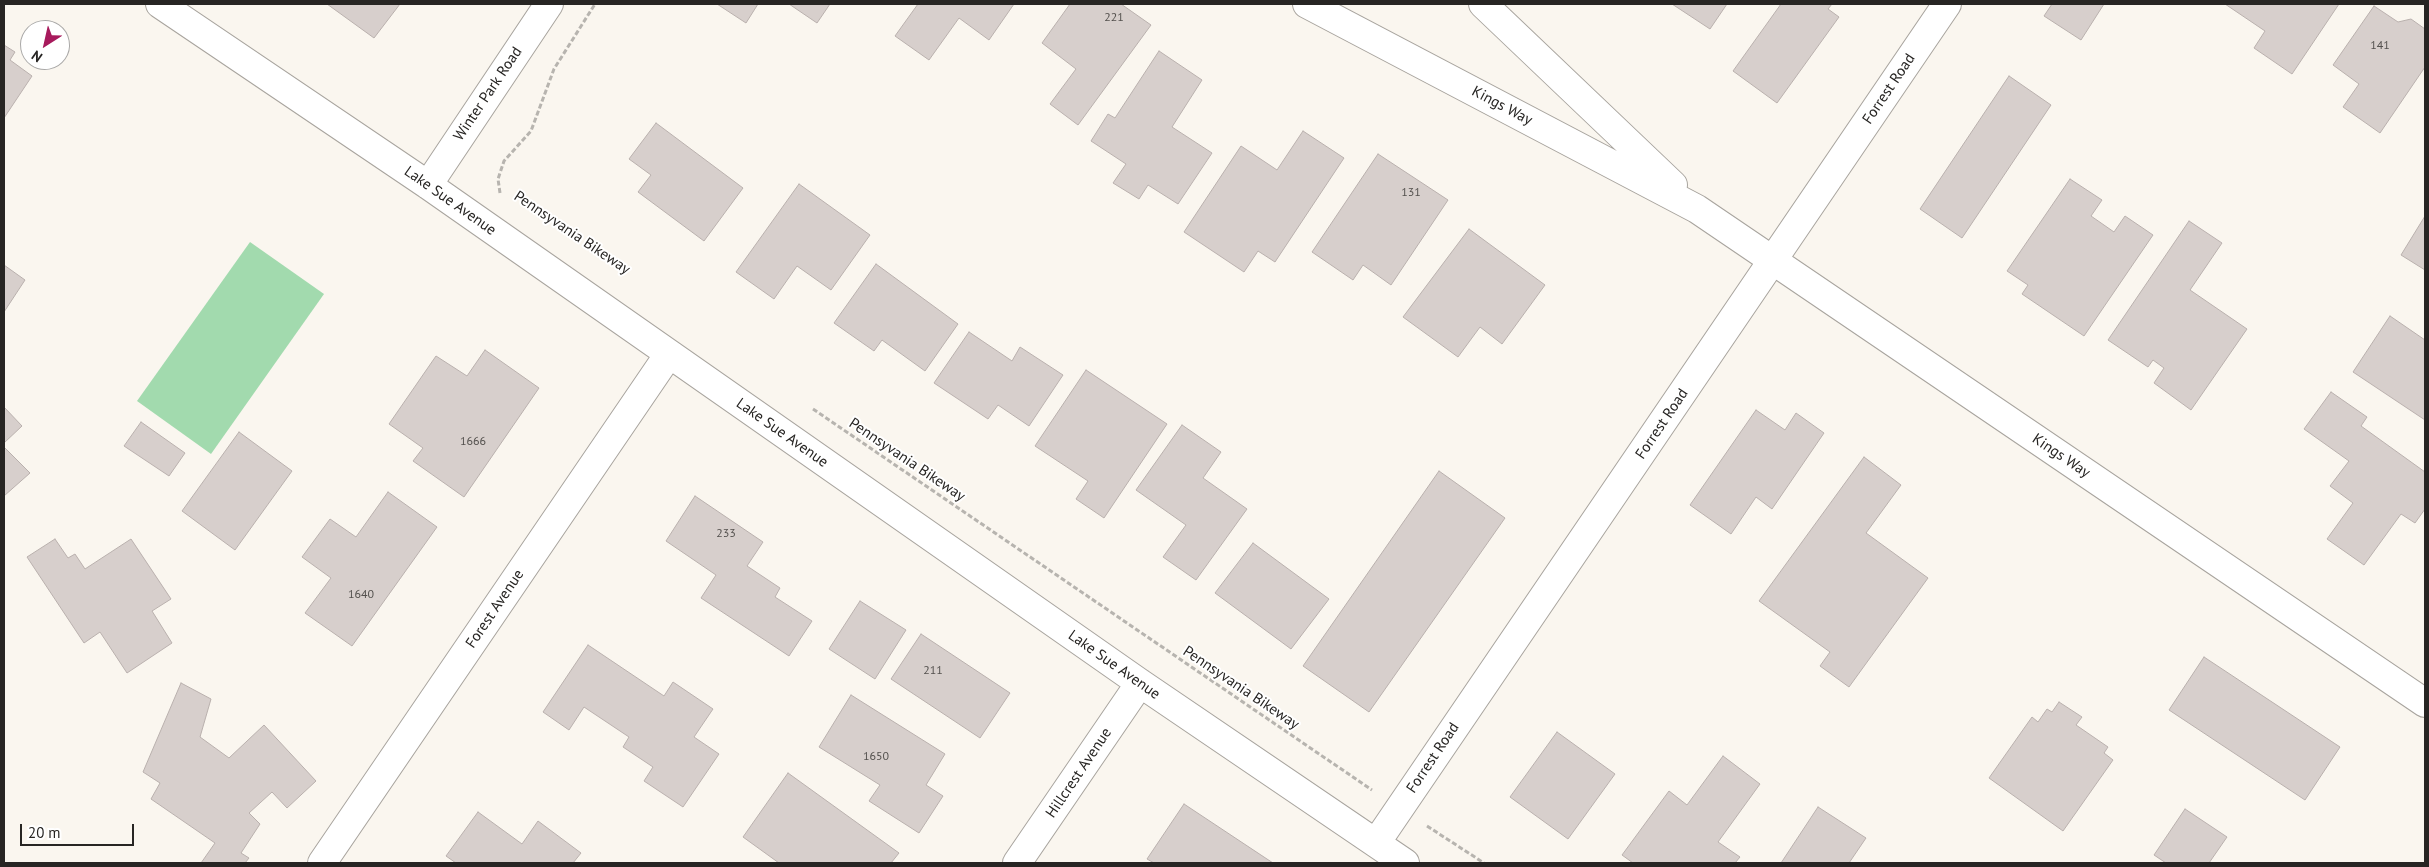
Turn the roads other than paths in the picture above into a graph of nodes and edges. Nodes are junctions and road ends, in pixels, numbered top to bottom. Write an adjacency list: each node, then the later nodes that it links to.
1 (160, 4): 6 (street, Lake Sue Avenue)
2 (549, 4): 6 (street, Winter Park Road)
3 (1307, 4): 7 (street, Kings Way)
4 (1482, 4): 7 (street, Kings Way)
5 (1947, 4): 8 (street, Forrest Road)
6 (428, 185): 9 (street, Lake Sue Avenue)
7 (1698, 209): 8 (street, Kings Way)
8 (1773, 262): 11 (street, Kings Way); 12 (street, Forrest Road)
9 (669, 354): 10 (street, Lake Sue Avenue); 13 (street, Forest Avenue)
10 (1140, 683): 12 (street, Lake Sue Avenue); 14 (street, Hillcrest Avenue)
11 (2425, 703)
12 (1376, 843): 15 (street, Lake Sue Avenue)
13 (322, 863)
14 (1018, 863)
15 (1405, 863)

